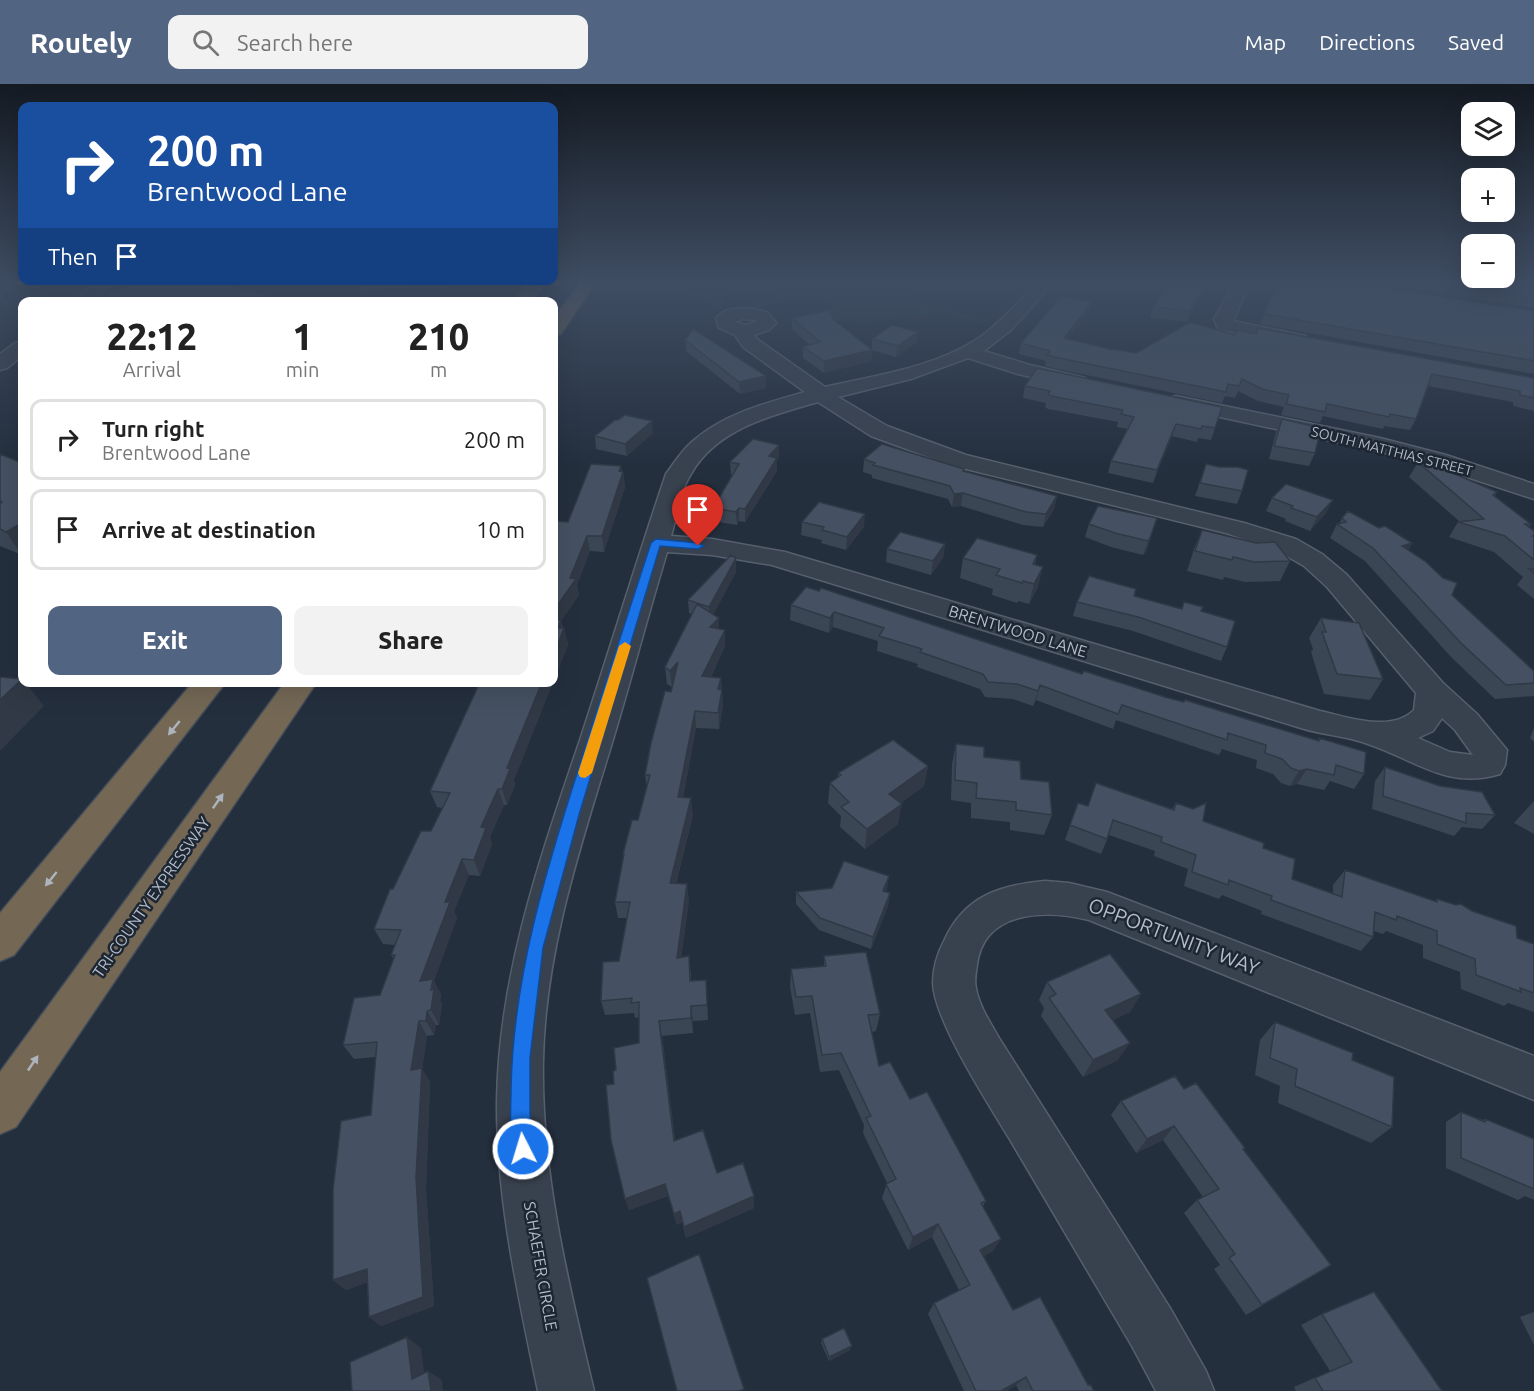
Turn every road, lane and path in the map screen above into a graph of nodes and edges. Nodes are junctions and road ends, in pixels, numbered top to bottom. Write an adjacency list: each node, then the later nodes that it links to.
1 (751, 344): 7 (street, BRENTWOOD LANE)
2 (980, 344): 4 (street, SCHAEFER CIRCLE)
3 (18, 350): 5 (street)
4 (968, 352): 6 (street); 7 (street, SCHAEFER CIRCLE)
5 (0, 364)
6 (1101, 387)
7 (823, 395): 10 (street, SCHAEFER CIRCLE); 13 (street, BRENTWOOD LANE)
8 (1158, 398): 9 (street, SOUTH MATTHIAS STREET)
9 (1534, 492)
10 (656, 543): 14 (street, BRENTWOOD LANE); 18 (street, SCHAEFER CIRCLE)
11 (207, 687): 15 (highway, one-way to 15)
12 (299, 687): 17 (highway, TRI-COUNTY EXPRESSWAY, one-way to 12)
13 (1432, 691): 14 (street, BRENTWOOD LANE); 14 (street, BRENTWOOD LANE)
14 (1378, 734)
15 (0, 943)
16 (1534, 1078): 19 (street, OPPORTUNITY WAY)
17 (0, 1111)
18 (566, 1391)
19 (1186, 1391)

